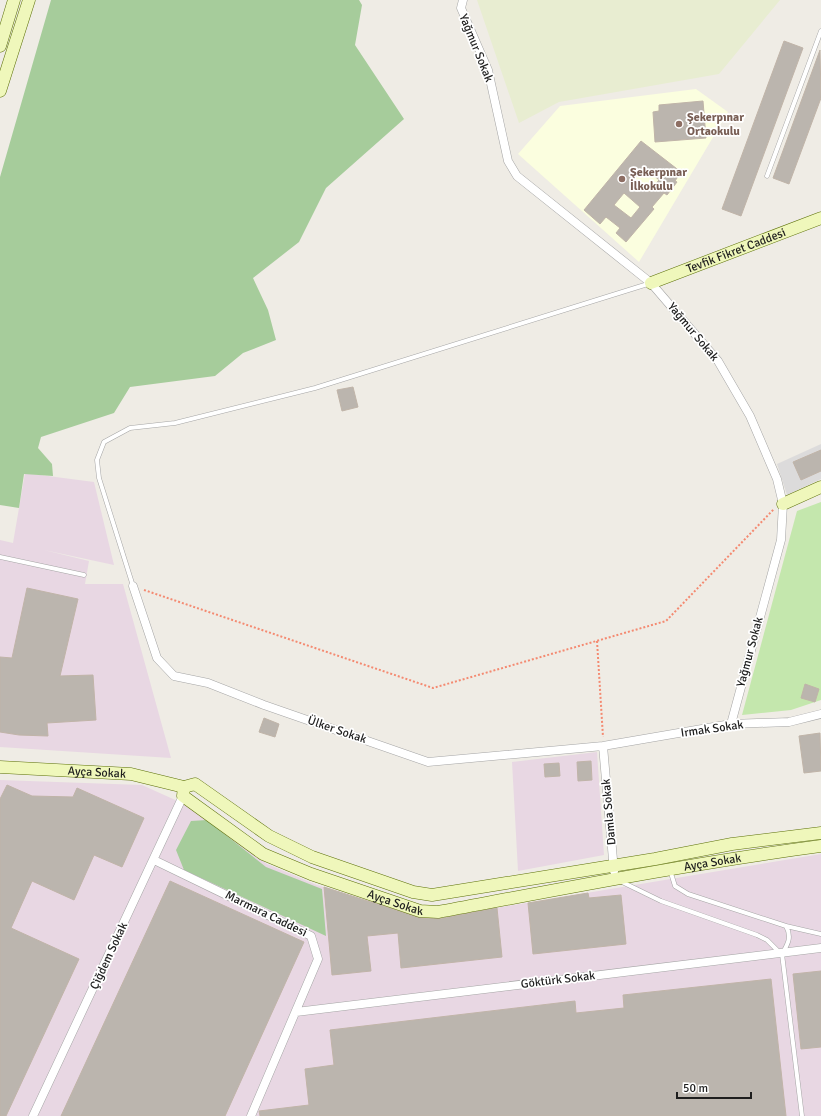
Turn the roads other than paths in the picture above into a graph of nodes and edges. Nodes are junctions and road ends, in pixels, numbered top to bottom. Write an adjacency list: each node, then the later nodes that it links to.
1 (14, 0): 5 (street)
2 (29, 0): 6 (street)
3 (462, 0): 9 (street, Yağmur Sokak)
4 (821, 31): 7 (lane)
5 (0, 46)
6 (0, 91)
7 (767, 176)
8 (821, 218): 9 (street, Tevfik Fikret Caddesi)
9 (651, 283): 11 (street, Yağmur Sokak); 14 (lane)
10 (821, 487): 11 (street)
11 (783, 503): 16 (street, Yağmur Sokak)
12 (0, 557): 13 (lane)
13 (84, 575)
14 (133, 586): 17 (street, Ülker Sokak)
15 (821, 714): 16 (street, Irmak Sokak)
16 (731, 724): 17 (street, Irmak Sokak)
17 (603, 746): 23 (street, Damla Sokak)
18 (0, 767): 19 (street, Ayça Sokak)
19 (183, 792): 22 (street, Çiğdem Sokak); 23 (street); 25 (street, Ayça Sokak)
20 (821, 833): 23 (street)
21 (821, 846): 24 (street, Ayça Sokak)
22 (154, 860): 30 (street, Marmara Caddesi); 31 (street, Çiğdem Sokak)
23 (614, 866): 25 (street, Damla Sokak)
24 (670, 869): 25 (street, Ayça Sokak); 26 (lane)
25 (615, 879): 29 (lane)
26 (786, 926): 27 (lane); 29 (lane)
27 (821, 934)
28 (821, 948): 29 (street, Göktürk Sokak)
29 (782, 954): 30 (street, Göktürk Sokak); 33 (lane)
30 (296, 1012): 32 (street, Marmara Caddesi)
31 (33, 1116)
32 (251, 1116)
33 (802, 1116)

